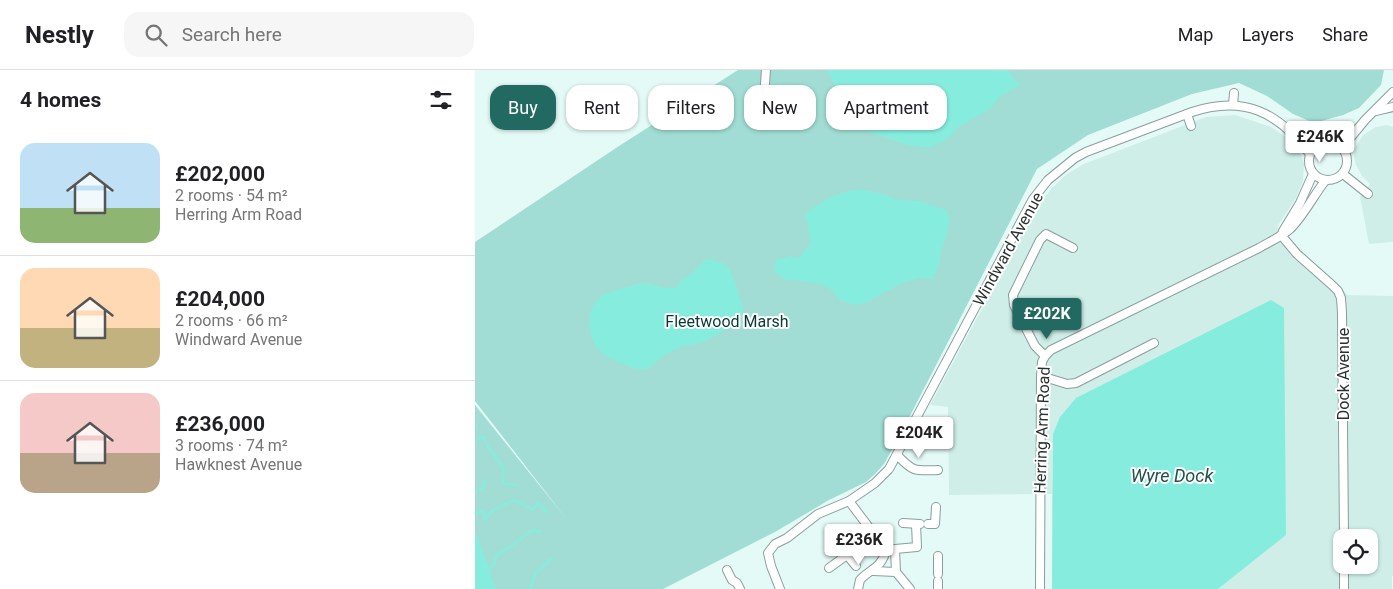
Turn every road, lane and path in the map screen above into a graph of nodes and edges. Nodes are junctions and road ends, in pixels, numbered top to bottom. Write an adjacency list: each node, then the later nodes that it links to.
1 (767, 70): 2 (street)
2 (766, 85)
3 (1234, 92): 5 (street)
4 (1393, 92): 7 (street)
5 (1233, 105): 8 (street, Windward Avenue); 11 (street, Windward Avenue)
6 (1393, 106): 7 (street)
7 (1372, 113): 10 (street)
8 (1187, 114): 9 (street); 25 (street, Windward Avenue)
9 (1191, 126)
10 (1351, 137): 12 (street); 14 (street)
11 (1299, 140): 13 (street, Windward Avenue); 15 (street, Windward Avenue)
12 (1338, 144): 13 (street); 14 (street)
13 (1315, 147): 15 (street)
14 (1345, 152): 17 (street)
15 (1310, 154): 16 (street)
16 (1313, 174): 18 (street); 20 (street, Herring Arm Road)
17 (1343, 174): 18 (street); 19 (street)
18 (1325, 181): 20 (street, Herring Arm Road)
19 (1368, 194)
20 (1281, 235): 23 (street, Herring Arm Road); 31 (street, Dock Avenue)
21 (1073, 248): 23 (street)
22 (1154, 343): 24 (street)
23 (1045, 356): 24 (street, Herring Arm Road)
24 (1041, 376): 46 (street, Herring Arm Road)
25 (897, 455): 26 (street); 27 (street, Windward Avenue)
26 (938, 470)
27 (849, 501): 33 (street); 43 (street, Windward Avenue)
28 (936, 507): 30 (street)
29 (903, 523): 30 (street)
30 (921, 524): 32 (street)
31 (1344, 529)
32 (895, 549): 33 (street); 39 (street)
33 (886, 550): 38 (street)
34 (938, 556): 41 (street)
35 (829, 568): 37 (street)
36 (727, 570): 42 (street)
37 (861, 571): 38 (street); 44 (street)
38 (873, 571): 39 (street)
39 (896, 572): 45 (street)
40 (1344, 574): 47 (street)
41 (938, 581)
42 (740, 589)
43 (780, 589)
44 (858, 589)
45 (910, 589)
46 (1040, 589)
47 (1344, 589)

